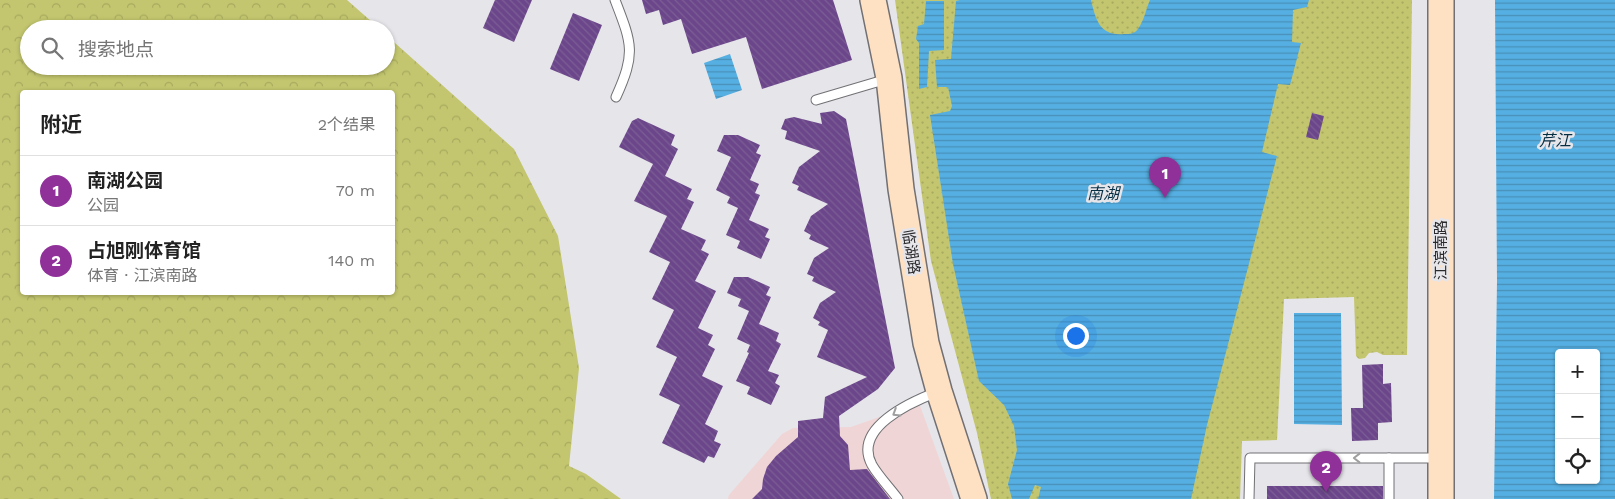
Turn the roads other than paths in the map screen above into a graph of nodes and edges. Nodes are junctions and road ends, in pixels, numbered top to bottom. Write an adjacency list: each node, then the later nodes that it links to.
1 (615, 0): 5 (lane)
2 (873, 0): 4 (street, 临湖路)
3 (1441, 0): 9 (street, 江滨南路)
4 (889, 78): 6 (lane); 7 (street, 临湖路)
5 (616, 97)
6 (816, 100)
7 (939, 391): 10 (street, 临湖路); 11 (lane, one-way to 11)
8 (1389, 458): 9 (lane); 12 (lane, one-way to 12); 13 (lane)
9 (1441, 458): 14 (street, 江滨南路)
10 (970, 497)
11 (898, 499)
12 (1249, 499)
13 (1389, 499)
14 (1441, 499)

